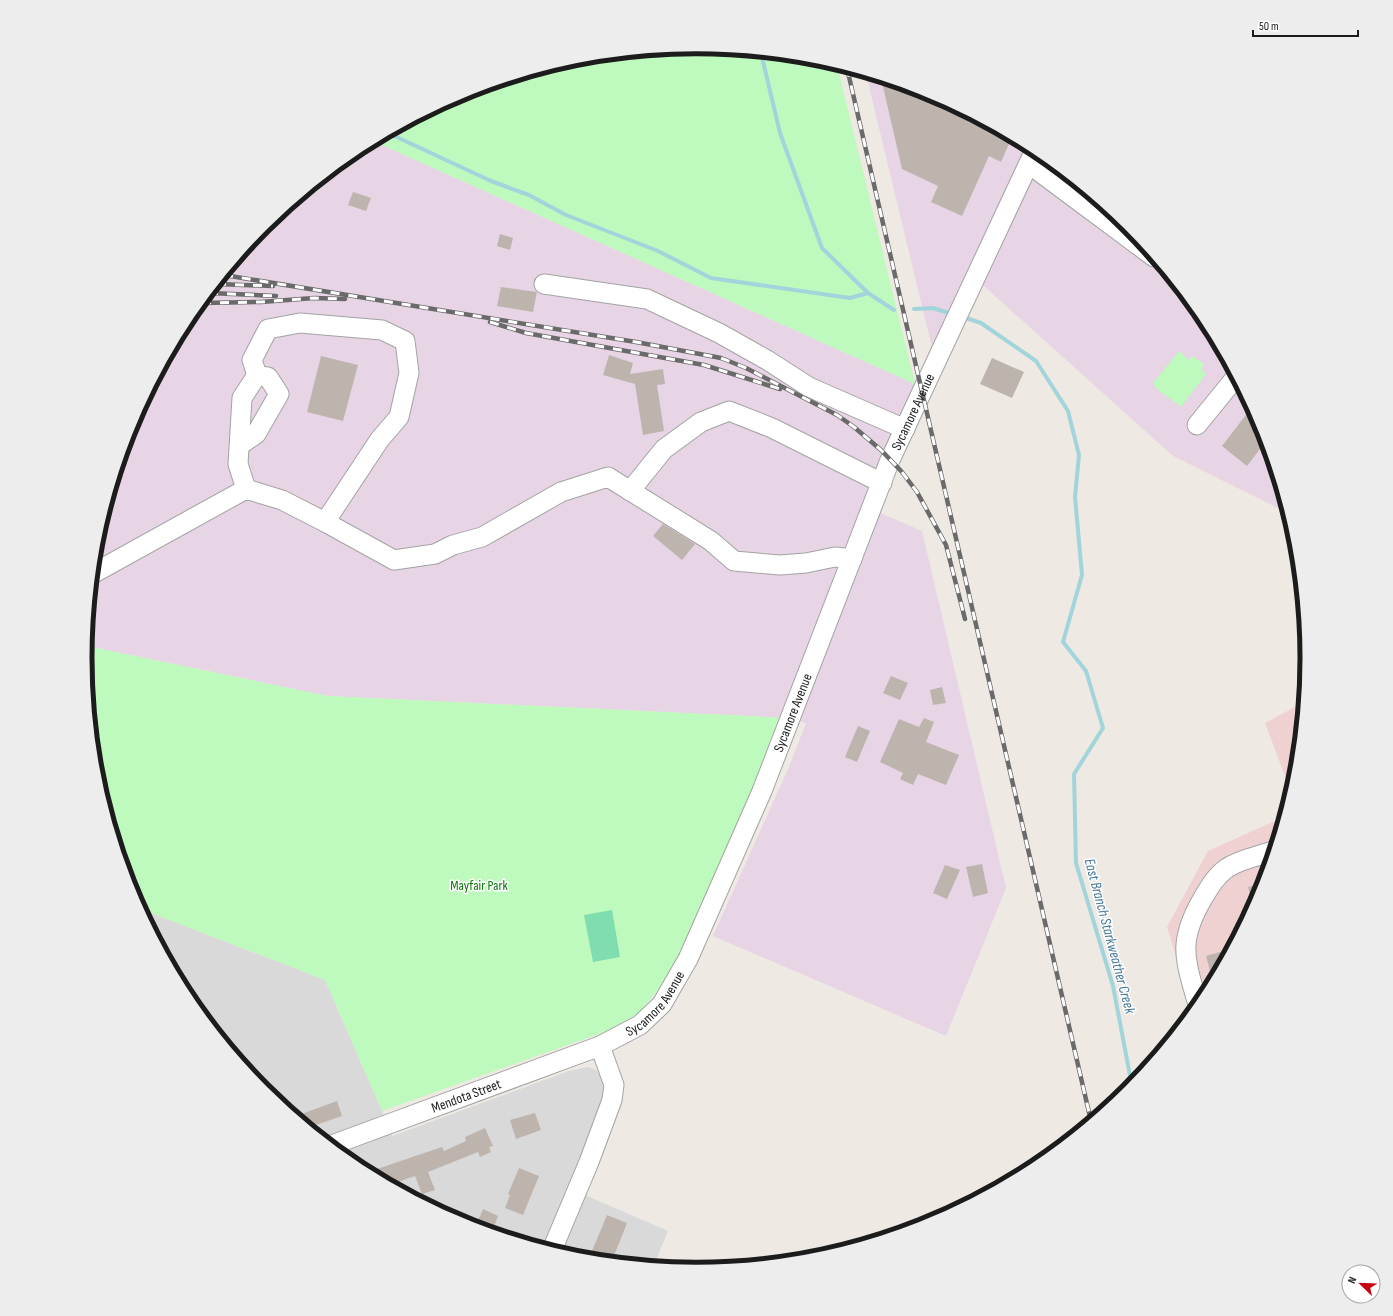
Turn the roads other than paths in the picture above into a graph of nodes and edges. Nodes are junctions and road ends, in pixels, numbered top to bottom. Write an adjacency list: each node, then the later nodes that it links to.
1 (1032, 157): 2 (street); 7 (street, Sycamore Avenue)
2 (1130, 237)
3 (544, 284): 7 (street)
4 (257, 375): 8 (street); 8 (street); 12 (street)
5 (1233, 381): 6 (street)
6 (1197, 425)
7 (905, 428): 9 (street, Sycamore Avenue)
8 (240, 445): 10 (street)
9 (882, 483): 11 (street); 13 (street, Sycamore Avenue)
10 (246, 489): 12 (street); 14 (street)
11 (630, 491): 12 (street); 13 (street)
12 (325, 522)
13 (852, 559): 17 (street, Sycamore Avenue)
14 (100, 569)
15 (1268, 853): 16 (street)
16 (1196, 998)
17 (600, 1046): 18 (street, Mendota Street); 19 (street)
18 (337, 1143)
19 (554, 1244)

